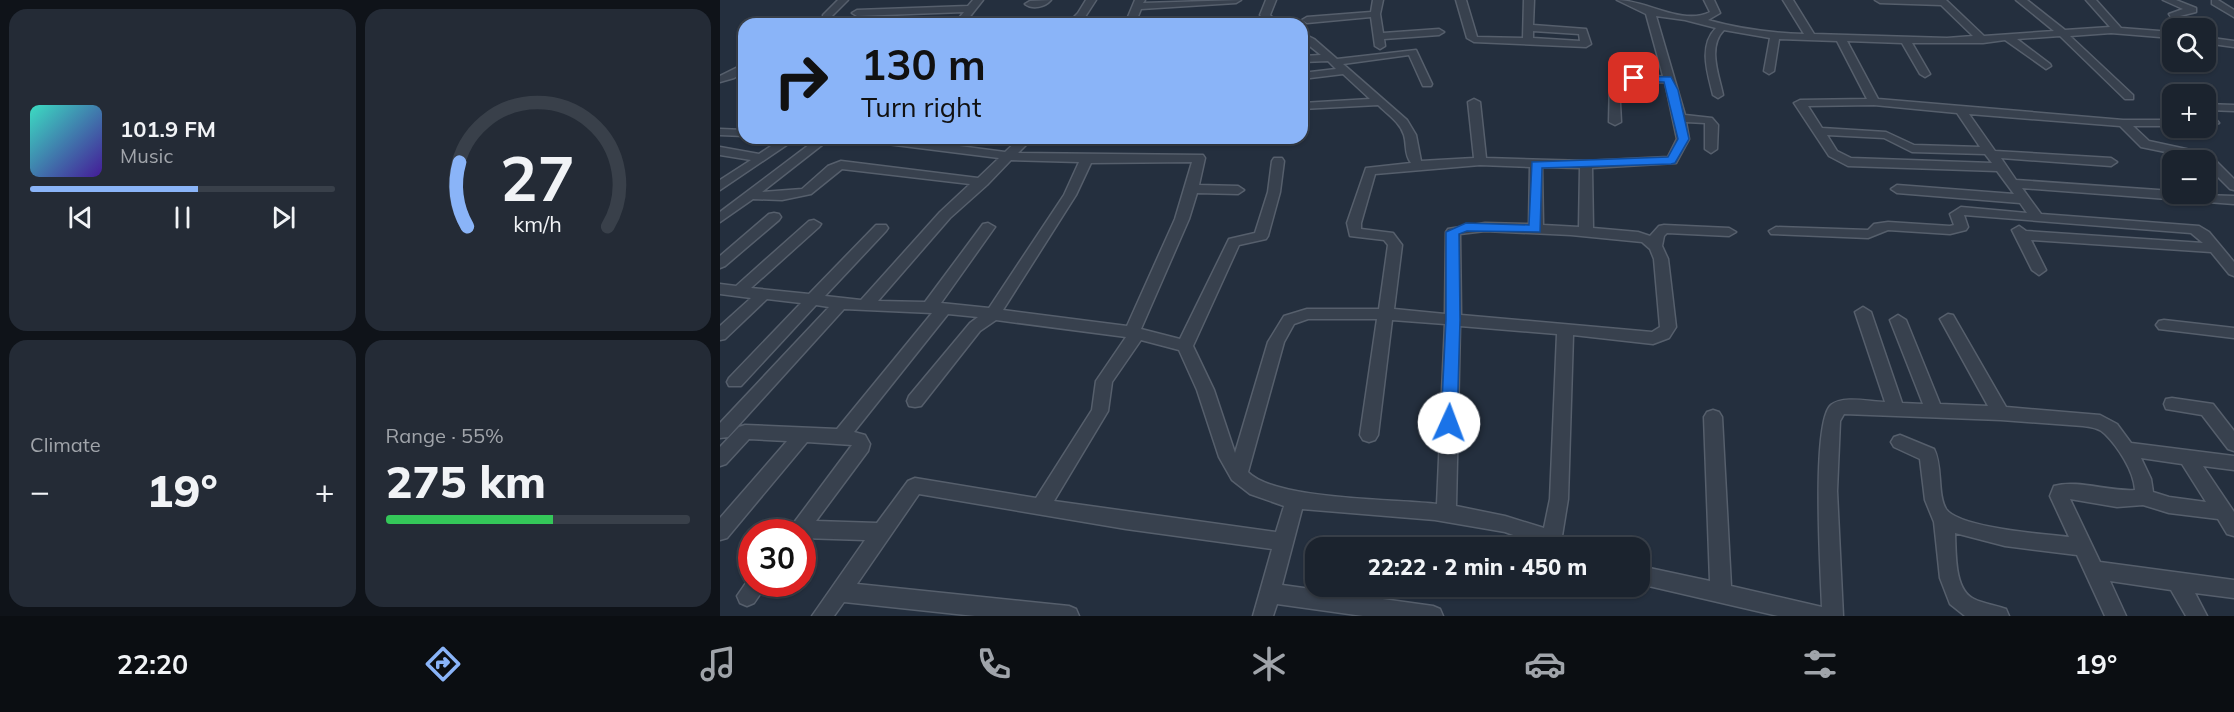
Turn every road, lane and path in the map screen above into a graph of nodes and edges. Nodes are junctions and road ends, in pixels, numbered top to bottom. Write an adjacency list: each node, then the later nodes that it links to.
1 (843, 0): 28 (street)
2 (978, 0): 22 (street)
3 (1047, 0): 21 (street)
4 (1091, 0): 31 (street)
5 (1236, 0): 20 (street)
6 (1271, 0): 33 (street)
7 (1370, 0): 8 (street)
8 (1377, 0): 26 (street)
9 (1461, 0): 51 (street)
10 (1529, 0): 38 (street)
11 (1622, 0): 23 (street)
12 (1709, 0): 36 (street)
13 (1788, 0): 45 (street)
14 (1880, 0): 15 (street)
15 (1902, 0): 50 (street)
16 (2021, 0): 41 (street)
17 (2091, 0): 39 (street)
18 (2168, 0): 34 (street)
19 (2215, 2): 27 (street)
20 (1139, 3): 32 (street)
21 (1030, 4)
22 (971, 9): 24 (street); 30 (street)
23 (1650, 12): 36 (street); 64 (street)
24 (896, 13): 25 (street); 29 (street)
25 (857, 14)
26 (1375, 14): 35 (street); 43 (street)
27 (2234, 14)
28 (826, 17)
29 (891, 18)
30 (964, 18)
31 (1079, 18)
32 (1133, 18)
33 (1268, 18)
34 (2176, 18)
35 (1308, 20)
36 (1701, 20): 37 (street)
37 (1722, 27): 44 (street); 66 (street)
38 (1529, 28): 51 (street); 51 (street)
39 (2118, 30): 41 (street); 42 (street)
40 (1439, 32): 43 (street)
41 (2061, 32): 47 (street); 67 (street)
42 (2162, 34)
43 (1378, 36): 54 (street)
44 (1775, 36): 45 (street); 59 (street)
45 (1810, 36): 46 (street)
46 (1841, 38): 49 (street); 70 (street)
47 (2009, 38): 50 (street); 57 (street)
48 (1308, 39): 56 (street)
49 (1905, 40): 50 (street); 61 (street)
50 (1983, 40)
51 (1528, 41)
52 (2216, 42): 53 (street)
53 (2234, 44)
54 (1381, 55): 56 (street); 65 (street)
55 (1308, 59): 56 (street)
56 (1332, 60): 58 (street)
57 (2046, 66)
58 (1344, 71): 62 (street); 68 (street)
59 (1769, 71)
60 (738, 72): 63 (street)
61 (1925, 74)
62 (1308, 75)
63 (720, 79)
64 (1668, 80): 75 (street); 76 (street)
65 (1427, 84)
66 (1718, 95)
67 (2129, 97)
68 (1378, 102): 71 (street); 97 (street)
69 (1474, 102): 93 (street)
70 (1874, 102): 74 (street); 79 (street)
71 (1308, 106)
72 (2216, 107): 73 (street)
73 (2234, 108)
74 (1960, 110): 77 (street); 88 (street)
75 (1680, 118): 86 (street); 96 (street)
76 (1615, 122)
77 (2123, 123): 78 (street); 102 (street)
78 (2162, 123)
79 (1816, 131): 88 (street); 98 (street)
80 (720, 132): 81 (street)
81 (738, 133)
82 (782, 144): 90 (street)
83 (817, 144): 106 (street)
84 (917, 144): 89 (street)
85 (1021, 144): 89 (street)
86 (1712, 148)
87 (720, 151): 90 (street)
88 (1990, 152): 94 (street); 98 (street)
89 (1010, 156): 91 (street); 99 (street)
90 (761, 158): 101 (street)
91 (1087, 159): 103 (street); 135 (street)
92 (1278, 161): 144 (street)
93 (1480, 161): 95 (street); 97 (street)
94 (2111, 162)
95 (1536, 164): 96 (street); 116 (street)
96 (1586, 165): 118 (street)
97 (1423, 166): 134 (street)
98 (2000, 167): 100 (street)
99 (982, 182): 106 (street); 131 (street)
100 (2012, 183): 107 (street); 108 (street)
101 (720, 186)
102 (2234, 186)
103 (1192, 189): 105 (street); 141 (street)
104 (1897, 189): 107 (street)
105 (1238, 190)
106 (750, 195): 111 (street)
107 (2022, 199): 112 (street)
108 (2234, 200)
109 (2012, 216): 112 (street); 117 (street); 120 (street)
110 (774, 217): 123 (street)
111 (720, 218)
112 (2037, 218): 122 (street)
113 (814, 224): 127 (street)
114 (988, 227): 132 (street)
115 (881, 228): 129 (street)
116 (1536, 229): 118 (street); 137 (street)
117 (1776, 231)
118 (1586, 232): 121 (street)
119 (1730, 232): 121 (street)
120 (2021, 235): 122 (street); 124 (street)
121 (1656, 245): 140 (street)
122 (2215, 248): 125 (street)
123 (720, 263)
124 (2039, 270)
125 (2234, 271)
126 (720, 289): 127 (street)
127 (740, 290): 128 (street)
128 (765, 293): 129 (street); 143 (street)
129 (813, 300): 130 (street); 145 (street)
130 (841, 303): 131 (street); 153 (street)
131 (865, 306): 132 (street)
132 (937, 308): 135 (street); 156 (street)
133 (1863, 312): 148 (street)
134 (1386, 314): 137 (street); 155 (street); 163 (street)
135 (992, 315): 141 (street); 146 (street)
136 (1948, 319): 150 (street)
137 (1453, 320): 140 (street); 167 (street)
138 (1898, 320): 149 (street)
139 (2164, 325): 142 (street)
140 (1565, 329): 175 (street)
141 (1134, 332): 144 (street); 166 (street)
142 (2234, 333)
143 (720, 335)
144 (1185, 346): 163 (street)
145 (735, 382)
146 (915, 401)
147 (2172, 404): 158 (street)
148 (1896, 409): 149 (street); 191 (street)
149 (1934, 411): 150 (street)
150 (2001, 413): 159 (street)
151 (1713, 417): 184 (street)
152 (745, 432): 153 (street); 154 (street); 161 (street)
153 (721, 433)
154 (804, 433): 156 (street); 172 (street)
155 (1369, 435)
156 (841, 436): 168 (street)
157 (1900, 442): 170 (street)
158 (2234, 444)
159 (2126, 449): 160 (street); 164 (street)
160 (2187, 457): 162 (street); 169 (street)
161 (720, 459)
162 (2234, 463)
163 (1238, 475): 165 (street)
164 (2143, 497): 169 (street); 177 (street)
165 (1295, 500): 167 (street); 176 (street)
166 (1041, 506): 173 (street); 176 (street)
167 (1446, 514): 174 (street)
168 (807, 519)
169 (2229, 520)
170 (1944, 521): 177 (street); 192 (street)
171 (816, 531): 173 (street)
172 (720, 532)
173 (881, 532): 182 (street)
174 (1546, 537)
175 (1552, 537)
176 (1284, 542): 183 (street)
177 (2083, 547): 178 (street)
178 (2094, 570): 180 (street); 193 (street)
179 (1650, 577): 184 (street)
180 (2178, 582): 181 (street); 194 (street)
181 (2234, 589)
182 (839, 592): 186 (street); 187 (street)
183 (1269, 593): 185 (street); 188 (street)
184 (1721, 595): 190 (street)
185 (1393, 613): 189 (street)
186 (822, 616)
187 (1068, 616)
188 (1263, 616)
189 (1433, 616)
190 (1821, 616)
191 (1833, 616)
192 (1999, 616)
193 (2116, 616)
194 (2197, 616)

